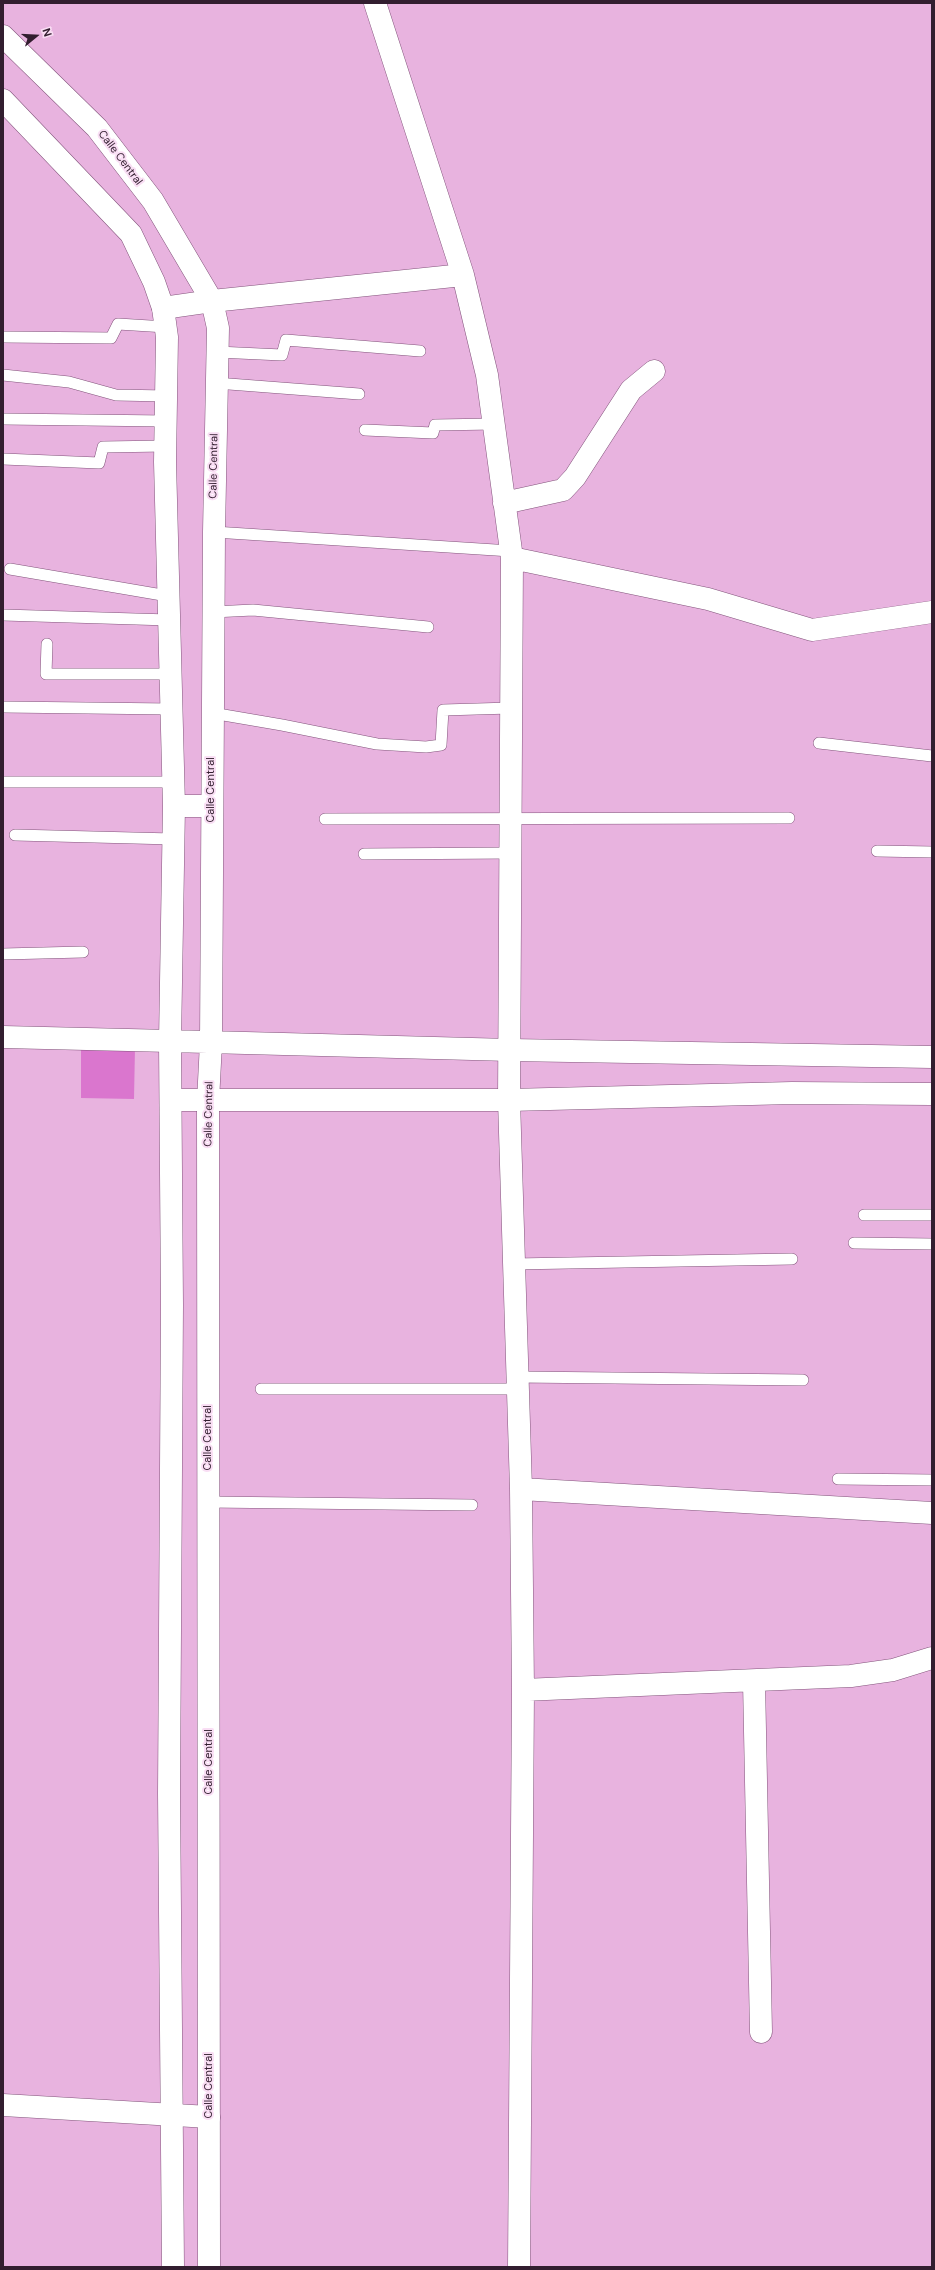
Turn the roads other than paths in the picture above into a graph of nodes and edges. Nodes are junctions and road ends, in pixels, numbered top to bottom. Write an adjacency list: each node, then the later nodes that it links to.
1 (375, 3): 4 (street)
2 (3, 36): 5 (street, Calle Central)
3 (3, 100): 6 (street)
4 (463, 275): 5 (street); 17 (street)
5 (212, 301): 6 (street); 9 (street, Calle Central)
6 (164, 317): 7 (lane); 14 (street)
7 (3, 337)
8 (420, 351): 9 (lane)
9 (217, 352): 12 (street, Calle Central)
10 (654, 371): 21 (street)
11 (3, 375): 14 (lane)
12 (216, 383): 13 (lane); 22 (street, Calle Central)
13 (359, 394)
14 (166, 396): 16 (street)
15 (3, 419): 16 (lane)
16 (166, 421): 19 (street)
17 (494, 424): 18 (lane); 21 (street)
18 (365, 430)
19 (165, 446): 20 (lane); 25 (street)
20 (3, 459)
21 (504, 503): 23 (street)
22 (214, 532): 23 (lane); 26 (street, Calle Central)
23 (511, 555): 27 (street); 34 (street)
24 (10, 569): 25 (lane)
25 (168, 596): 29 (street)
26 (213, 612): 30 (lane); 36 (street, Calle Central)
27 (932, 612)
28 (3, 615): 29 (lane)
29 (169, 620): 32 (street)
30 (428, 628)
31 (47, 644): 32 (lane)
32 (170, 674): 35 (street)
33 (3, 707): 35 (lane)
34 (511, 708): 36 (lane); 45 (street)
35 (171, 709): 40 (street)
36 (212, 713): 42 (street, Calle Central)
37 (819, 743): 38 (lane)
38 (932, 756)
39 (3, 782): 40 (lane)
40 (173, 782): 41 (street)
41 (174, 806): 42 (street); 47 (street)
42 (211, 806): 56 (street, Calle Central)
43 (789, 818): 45 (lane)
44 (325, 819): 45 (lane)
45 (511, 819): 50 (street)
46 (15, 835): 47 (lane)
47 (173, 838): 55 (street)
48 (877, 851): 49 (lane)
49 (932, 852)
50 (511, 853): 51 (lane); 57 (street)
51 (364, 854)
52 (82, 952): 53 (lane)
53 (3, 954)
54 (3, 1037): 55 (street)
55 (170, 1042): 56 (street); 60 (street)
56 (211, 1044): 57 (street); 62 (street, Calle Central)
57 (510, 1050): 58 (street); 61 (street)
58 (932, 1057)
59 (932, 1094): 61 (street)
60 (171, 1100): 62 (street); 83 (street)
61 (509, 1100): 62 (street); 68 (street)
62 (208, 1101): 75 (street, Calle Central)
63 (932, 1214): 64 (lane)
64 (864, 1215)
65 (854, 1243): 66 (lane)
66 (932, 1244)
67 (792, 1259): 68 (lane)
68 (514, 1264): 70 (street)
69 (802, 1380): 70 (lane)
70 (518, 1383): 71 (lane); 74 (street)
71 (261, 1389)
72 (838, 1480): 73 (lane)
73 (932, 1480)
74 (521, 1489): 77 (street); 80 (street)
75 (208, 1502): 76 (lane); 84 (street, Calle Central)
76 (472, 1505)
77 (932, 1513)
78 (932, 1658): 79 (street)
79 (754, 1681): 80 (street); 81 (street)
80 (523, 1690): 87 (street)
81 (761, 2032)
82 (3, 2105): 83 (street)
83 (170, 2114): 84 (street); 85 (street)
84 (209, 2117): 86 (street, Calle Central)
85 (172, 2267)
86 (209, 2267)
87 (519, 2267)

